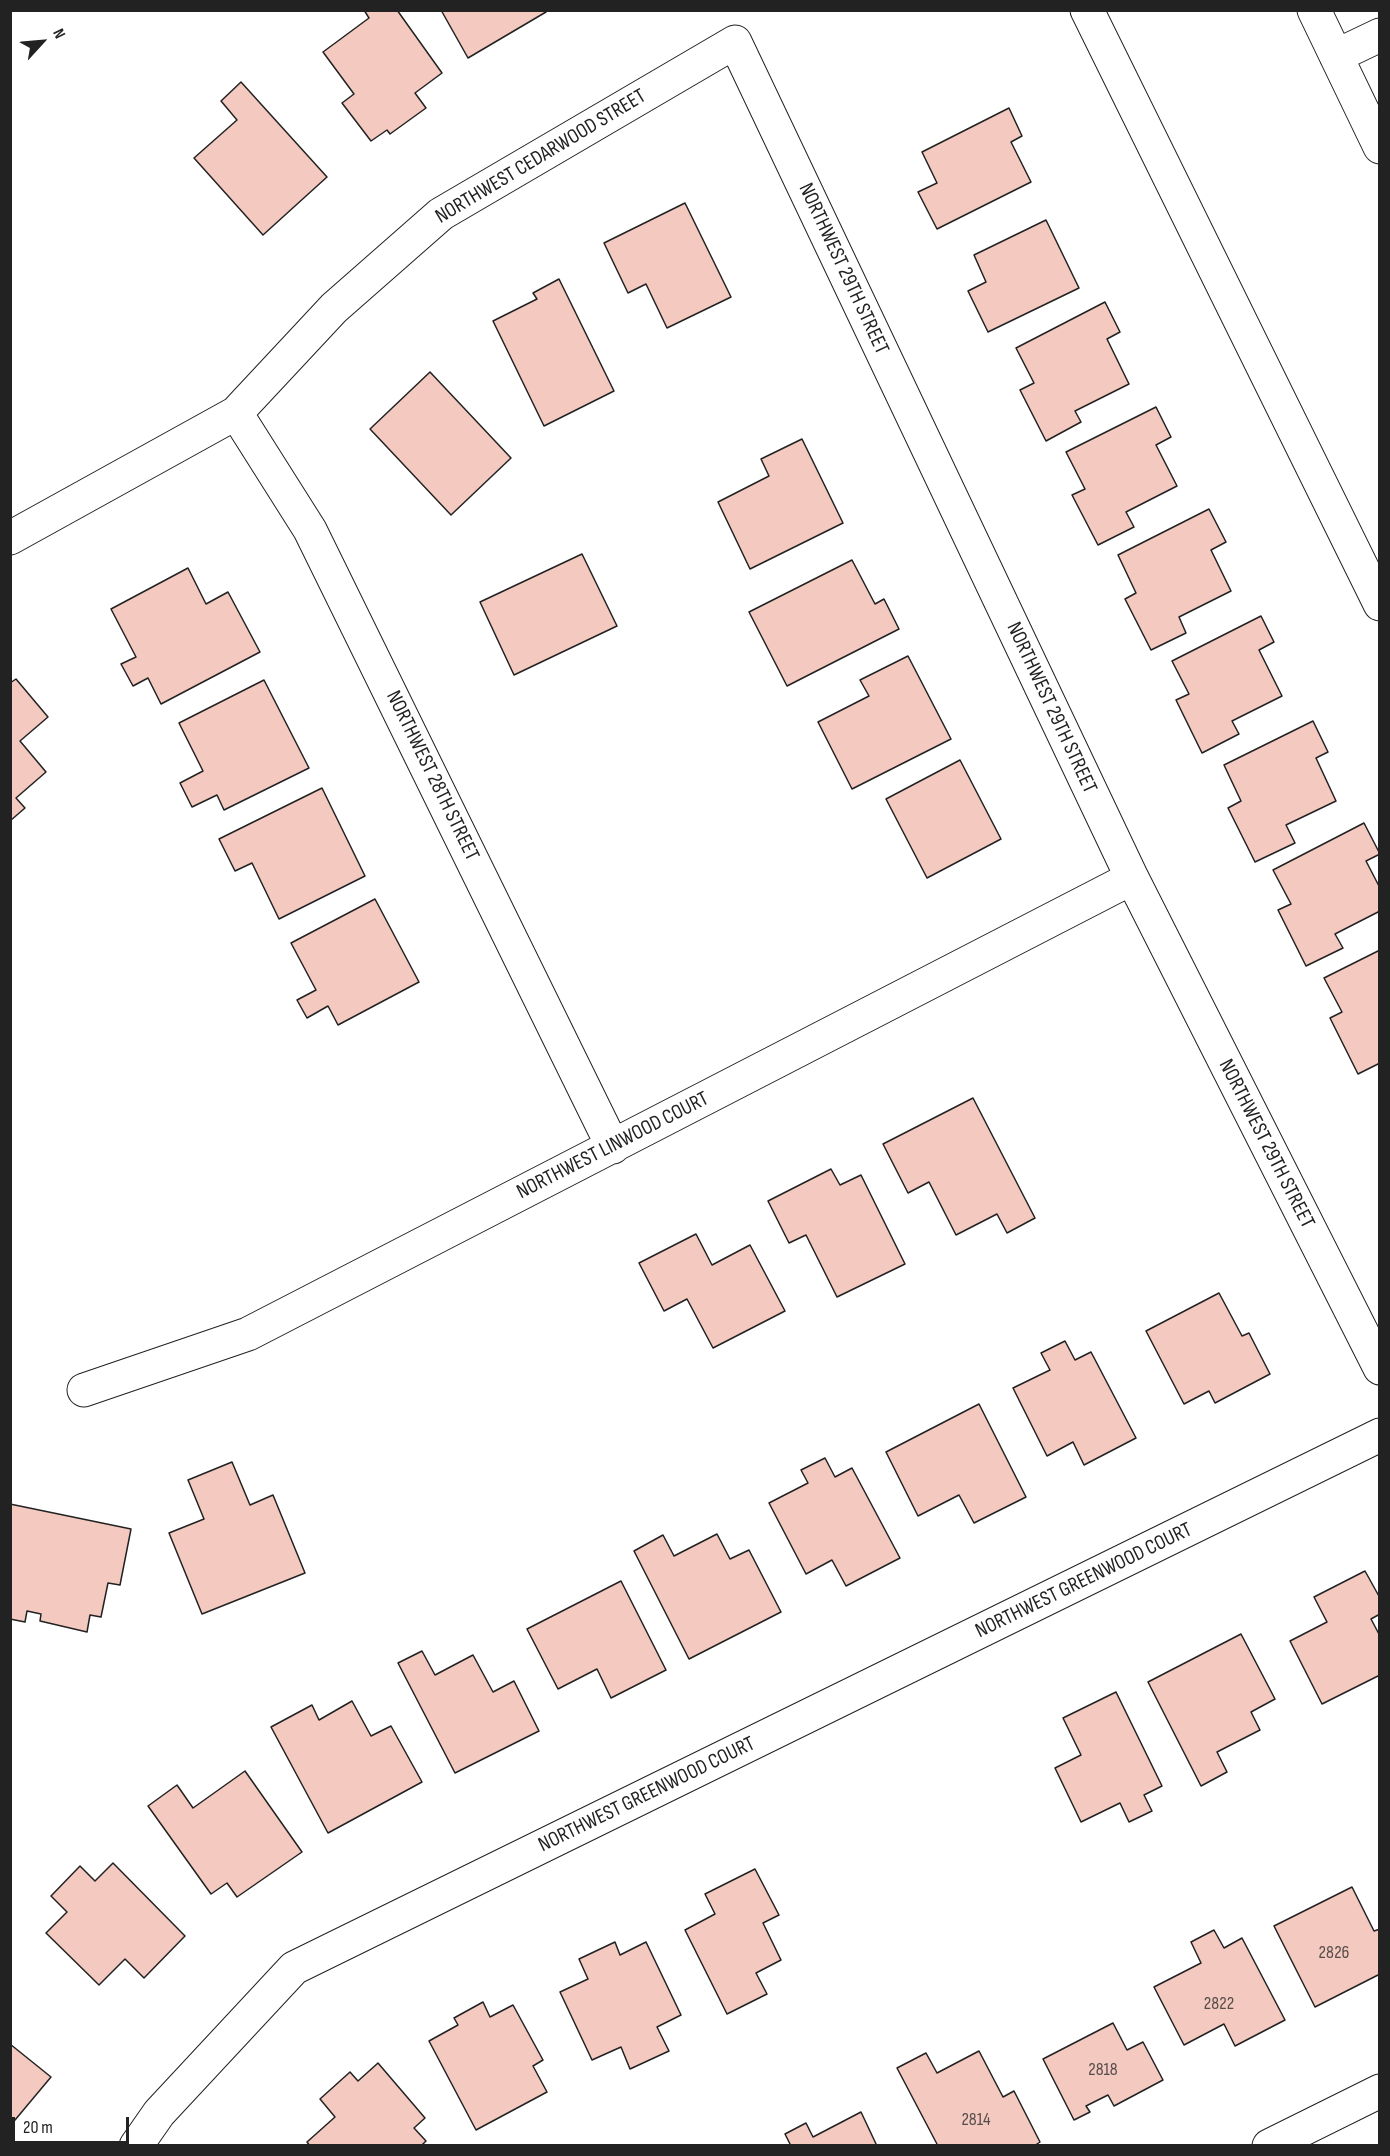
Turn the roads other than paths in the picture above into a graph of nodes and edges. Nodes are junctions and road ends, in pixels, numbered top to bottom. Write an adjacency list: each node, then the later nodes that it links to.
1 (1087, 10): 9 (street)
2 (1314, 10): 5 (street)
3 (1380, 35): 5 (street)
4 (735, 42): 7 (street, NORTHWEST CEDARWOOD STREET); 10 (street, NORTHWEST 29TH STREET)
5 (1336, 56): 6 (street)
6 (1380, 147)
7 (236, 413): 8 (street, NORTHWEST CEDARWOOD STREET); 11 (street, NORTHWEST 28TH STREET)
8 (10, 538)
9 (1380, 604)
10 (1132, 878): 11 (street, NORTHWEST LINWOOD COURT); 12 (street, NORTHWEST 29TH STREET)
11 (613, 1147): 13 (street, NORTHWEST LINWOOD COURT)
12 (1380, 1368)
13 (84, 1390)
14 (1380, 1435): 16 (street, NORTHWEST GREENWOOD COURT)
15 (1380, 2091): 17 (street)
16 (136, 2145)
17 (1269, 2145)

